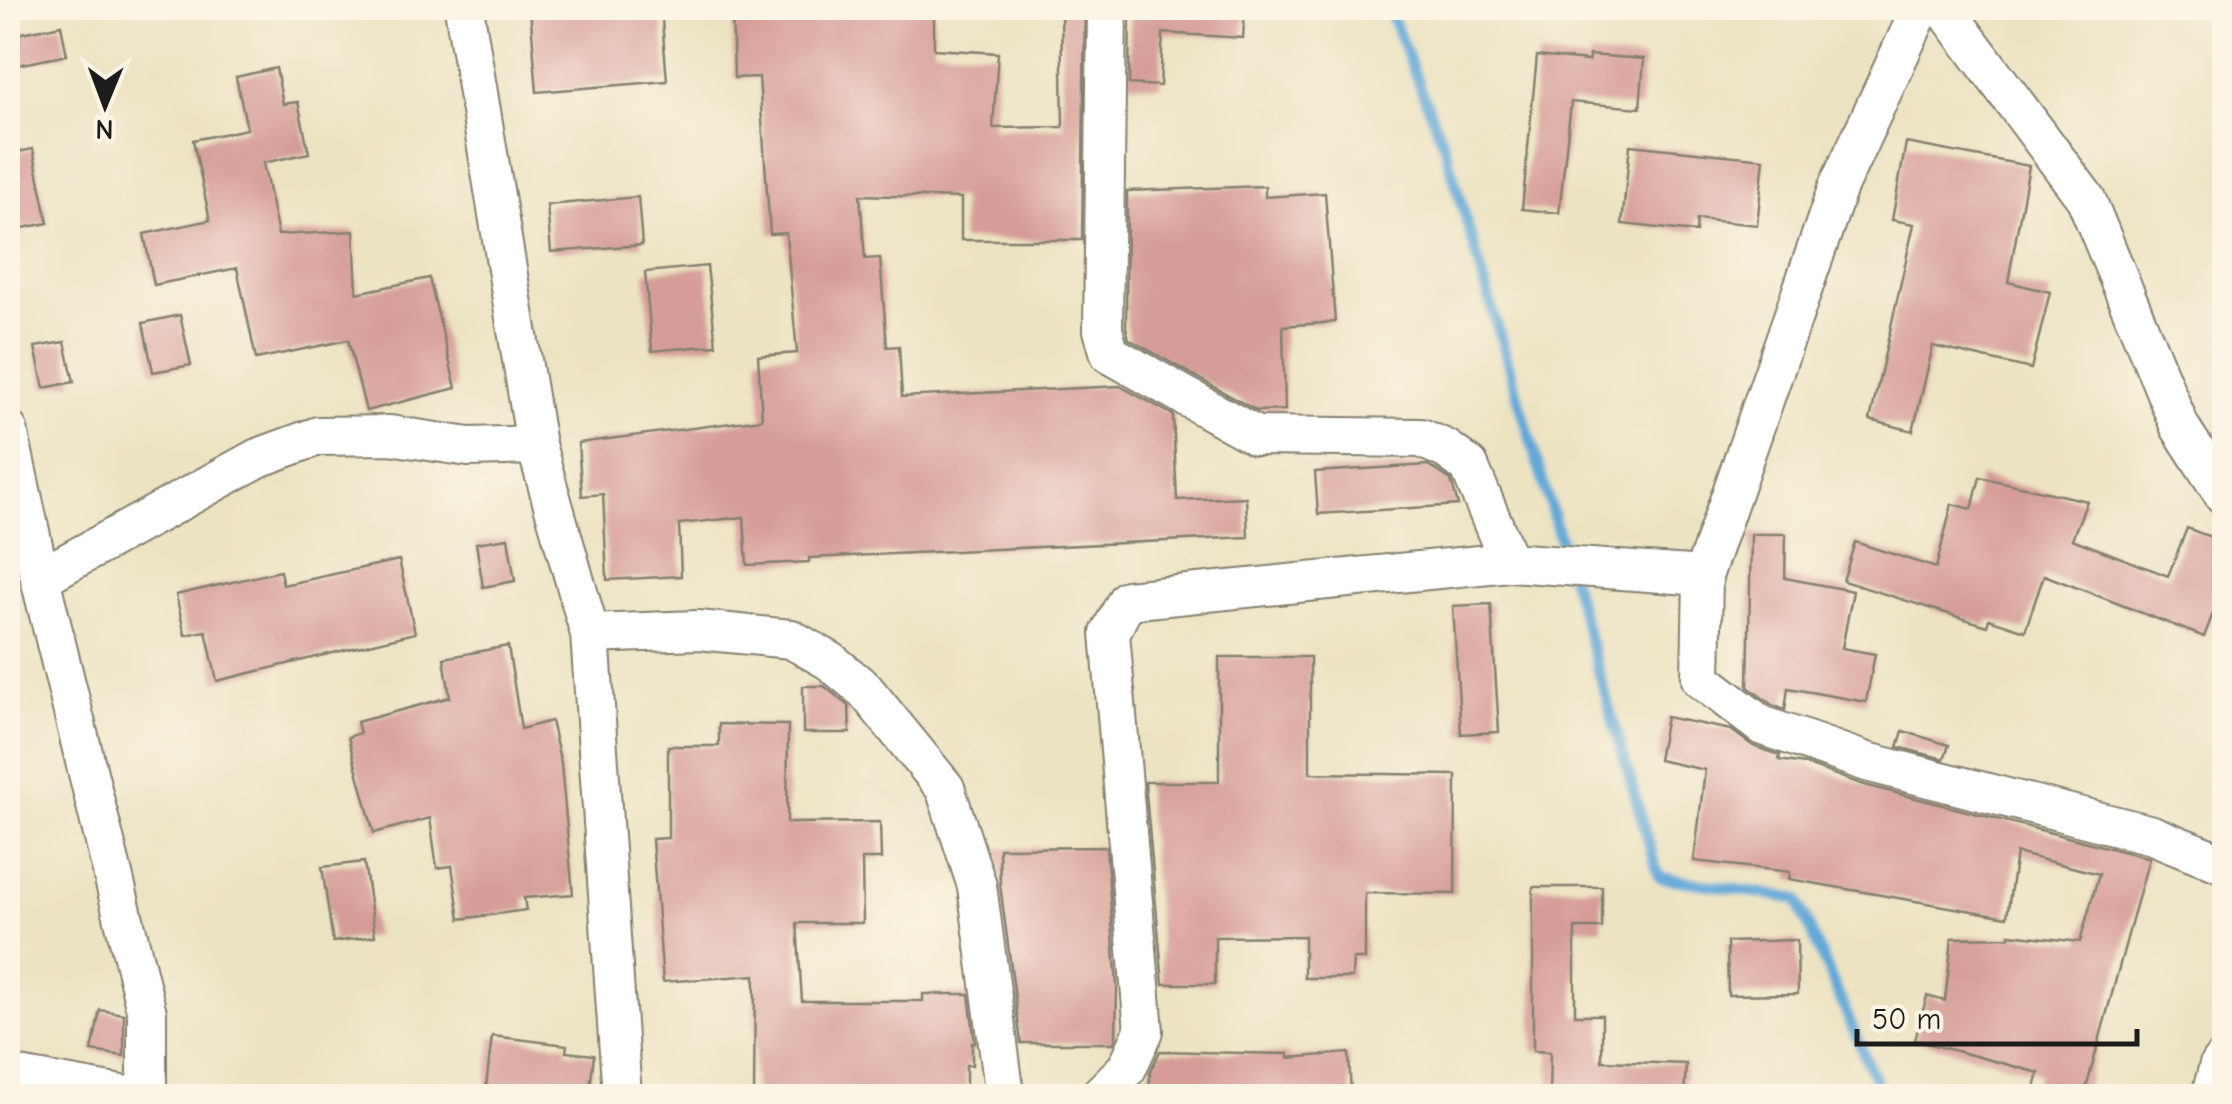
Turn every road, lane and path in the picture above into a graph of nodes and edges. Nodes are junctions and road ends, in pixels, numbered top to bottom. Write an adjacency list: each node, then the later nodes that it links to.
1 (464, 8): 6 (street)
2 (1107, 8): 8 (street)
3 (1921, 8): 9 (street)
4 (1944, 8): 7 (street)
5 (8, 430): 10 (street)
6 (536, 445): 10 (street); 11 (street)
7 (2224, 494)
8 (1509, 562): 9 (street); 19 (street)
9 (1703, 576): 12 (street)
10 (40, 578): 16 (street)
11 (590, 634): 17 (street); 18 (street)
12 (2224, 864)
13 (2224, 1066): 20 (street)
14 (8, 1075): 15 (street)
15 (127, 1096)
16 (147, 1096)
17 (622, 1096)
18 (1005, 1096)
19 (1099, 1096)
20 (2216, 1096)

